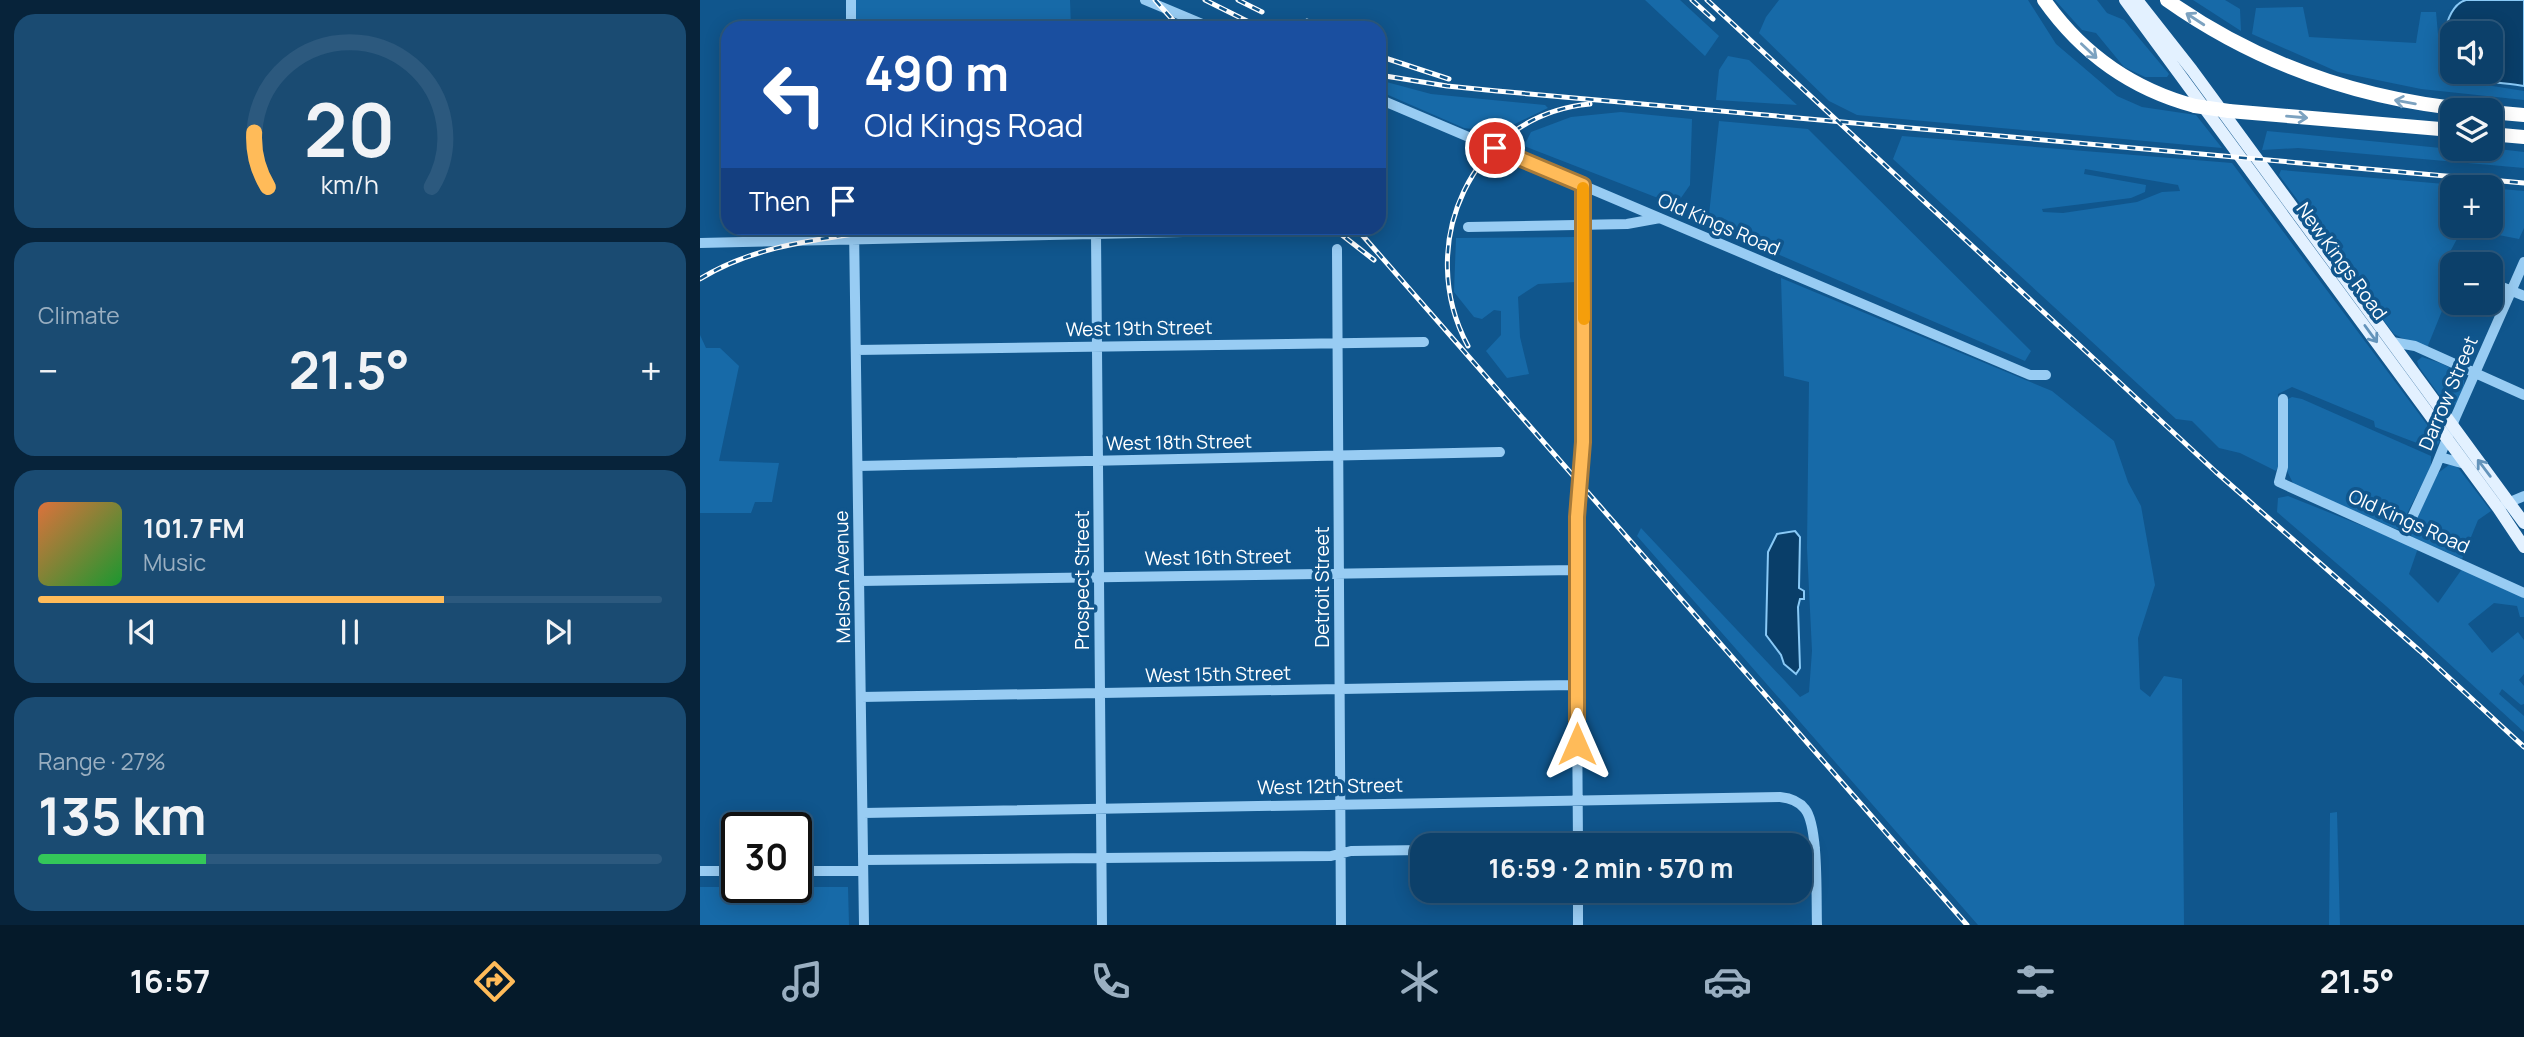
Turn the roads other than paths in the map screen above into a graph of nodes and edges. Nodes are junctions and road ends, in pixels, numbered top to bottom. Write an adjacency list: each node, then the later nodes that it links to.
1 (851, 0): 8 (street)
2 (1145, 0): 9 (street)
3 (2044, 0): 14 (highway, one-way to 14, bridge)
4 (2125, 0): 7 (main road, New Kings Road)
5 (2137, 0): 7 (main road, New Kings Road)
6 (2167, 0): 11 (highway, one-way to 6)
7 (2144, 17): 18 (main road, New Kings Road)
8 (851, 21)
9 (1195, 21)
10 (1386, 102): 17 (street, Old Kings Road)
11 (2440, 105)
12 (2503, 113): 13 (highway)
13 (2524, 115)
14 (2440, 129)
15 (2503, 135): 16 (highway)
16 (2524, 137)
17 (1583, 185): 19 (street, Old Kings Road); 20 (street)
18 (2276, 195): 34 (main road, New Kings Road); 44 (main road, New Kings Road, one-way to 44)
19 (1661, 218): 20 (street); 40 (street, Old Kings Road)
20 (1583, 225): 21 (street); 56 (street)
21 (1468, 227)
22 (855, 235): 25 (street, Melson Avenue)
23 (1056, 235): 25 (street)
24 (1096, 235): 35 (street, Prospect Street)
25 (855, 240): 26 (street); 36 (street, Melson Avenue)
26 (700, 243)
27 (1337, 249): 32 (street, Detroit Street)
28 (2524, 262): 30 (street, Darrow Street)
29 (2503, 287): 30 (street)
30 (2512, 291): 31 (street); 39 (street, Darrow Street)
31 (2524, 296)
32 (1338, 342): 33 (street, West 19th Street); 35 (street, West 19th Street); 46 (street, Detroit Street)
33 (1424, 342)
34 (2392, 342): 37 (street); 38 (main road, New Kings Road)
35 (1097, 347): 36 (street, West 19th Street); 48 (street, Prospect Street)
36 (856, 350): 50 (street, Melson Avenue)
37 (2430, 354): 38 (street); 39 (street)
38 (2413, 371): 43 (main road, New Kings Road)
39 (2474, 374): 41 (street); 43 (street, Darrow Street)
40 (2046, 375)
41 (2524, 396)
42 (2283, 399): 54 (street, Old Kings Road)
43 (2453, 425): 44 (street, Darrow Street); 52 (main road, New Kings Road, one-way to 43)
44 (2447, 438): 47 (street, Darrow Street); 49 (main road, New Kings Road)
45 (1500, 452): 46 (street, West 18th Street)
46 (1339, 456): 48 (street, West 18th Street); 57 (street, Detroit Street)
47 (2440, 457): 49 (street); 54 (street, Darrow Street)
48 (1098, 461): 50 (street, West 18th Street); 58 (street, Prospect Street)
49 (2465, 464): 52 (main road, New Kings Road)
50 (858, 466): 59 (street, Melson Avenue)
51 (2524, 496): 52 (street)
52 (2504, 505): 53 (main road, New Kings Road); 55 (main road, New Kings Road)
53 (2524, 523)
54 (2403, 537): 60 (street, Old Kings Road)
55 (2524, 547)
56 (1576, 570): 57 (street, West 16th Street); 61 (street)
57 (1340, 572): 58 (street, West 16th Street); 62 (street, Detroit Street)
58 (1100, 577): 59 (street, West 16th Street); 63 (street, Prospect Street)
59 (860, 581): 64 (street, Melson Avenue)
60 (2523, 591)
61 (1576, 685): 62 (street, West 15th Street); 65 (street)
62 (1339, 688): 63 (street, West 15th Street); 66 (street, Detroit Street)
63 (1101, 693): 64 (street, West 15th Street); 67 (street, Prospect Street)
64 (861, 696): 68 (street, Melson Avenue)
65 (1577, 799): 66 (street, West 12th Street); 69 (street); 70 (street, West 12th Street)
66 (1340, 804): 67 (street, West 12th Street); 72 (street, Detroit Street)
67 (1101, 808): 68 (street, West 12th Street); 73 (street, Prospect Street)
68 (863, 813): 74 (street, Melson Avenue)
69 (1577, 833)
70 (1815, 848): 83 (street)
71 (1410, 850): 72 (street)
72 (1340, 854): 73 (street); 81 (street, Detroit Street)
73 (1101, 859): 74 (street); 80 (street, Prospect Street)
74 (863, 865): 75 (street); 79 (street, Melson Avenue)
75 (812, 870)
76 (700, 871): 77 (street)
77 (721, 871)
78 (1578, 903): 82 (street)
79 (864, 925)
80 (1102, 925)
81 (1341, 925)
82 (1578, 925)
83 (1817, 925)

